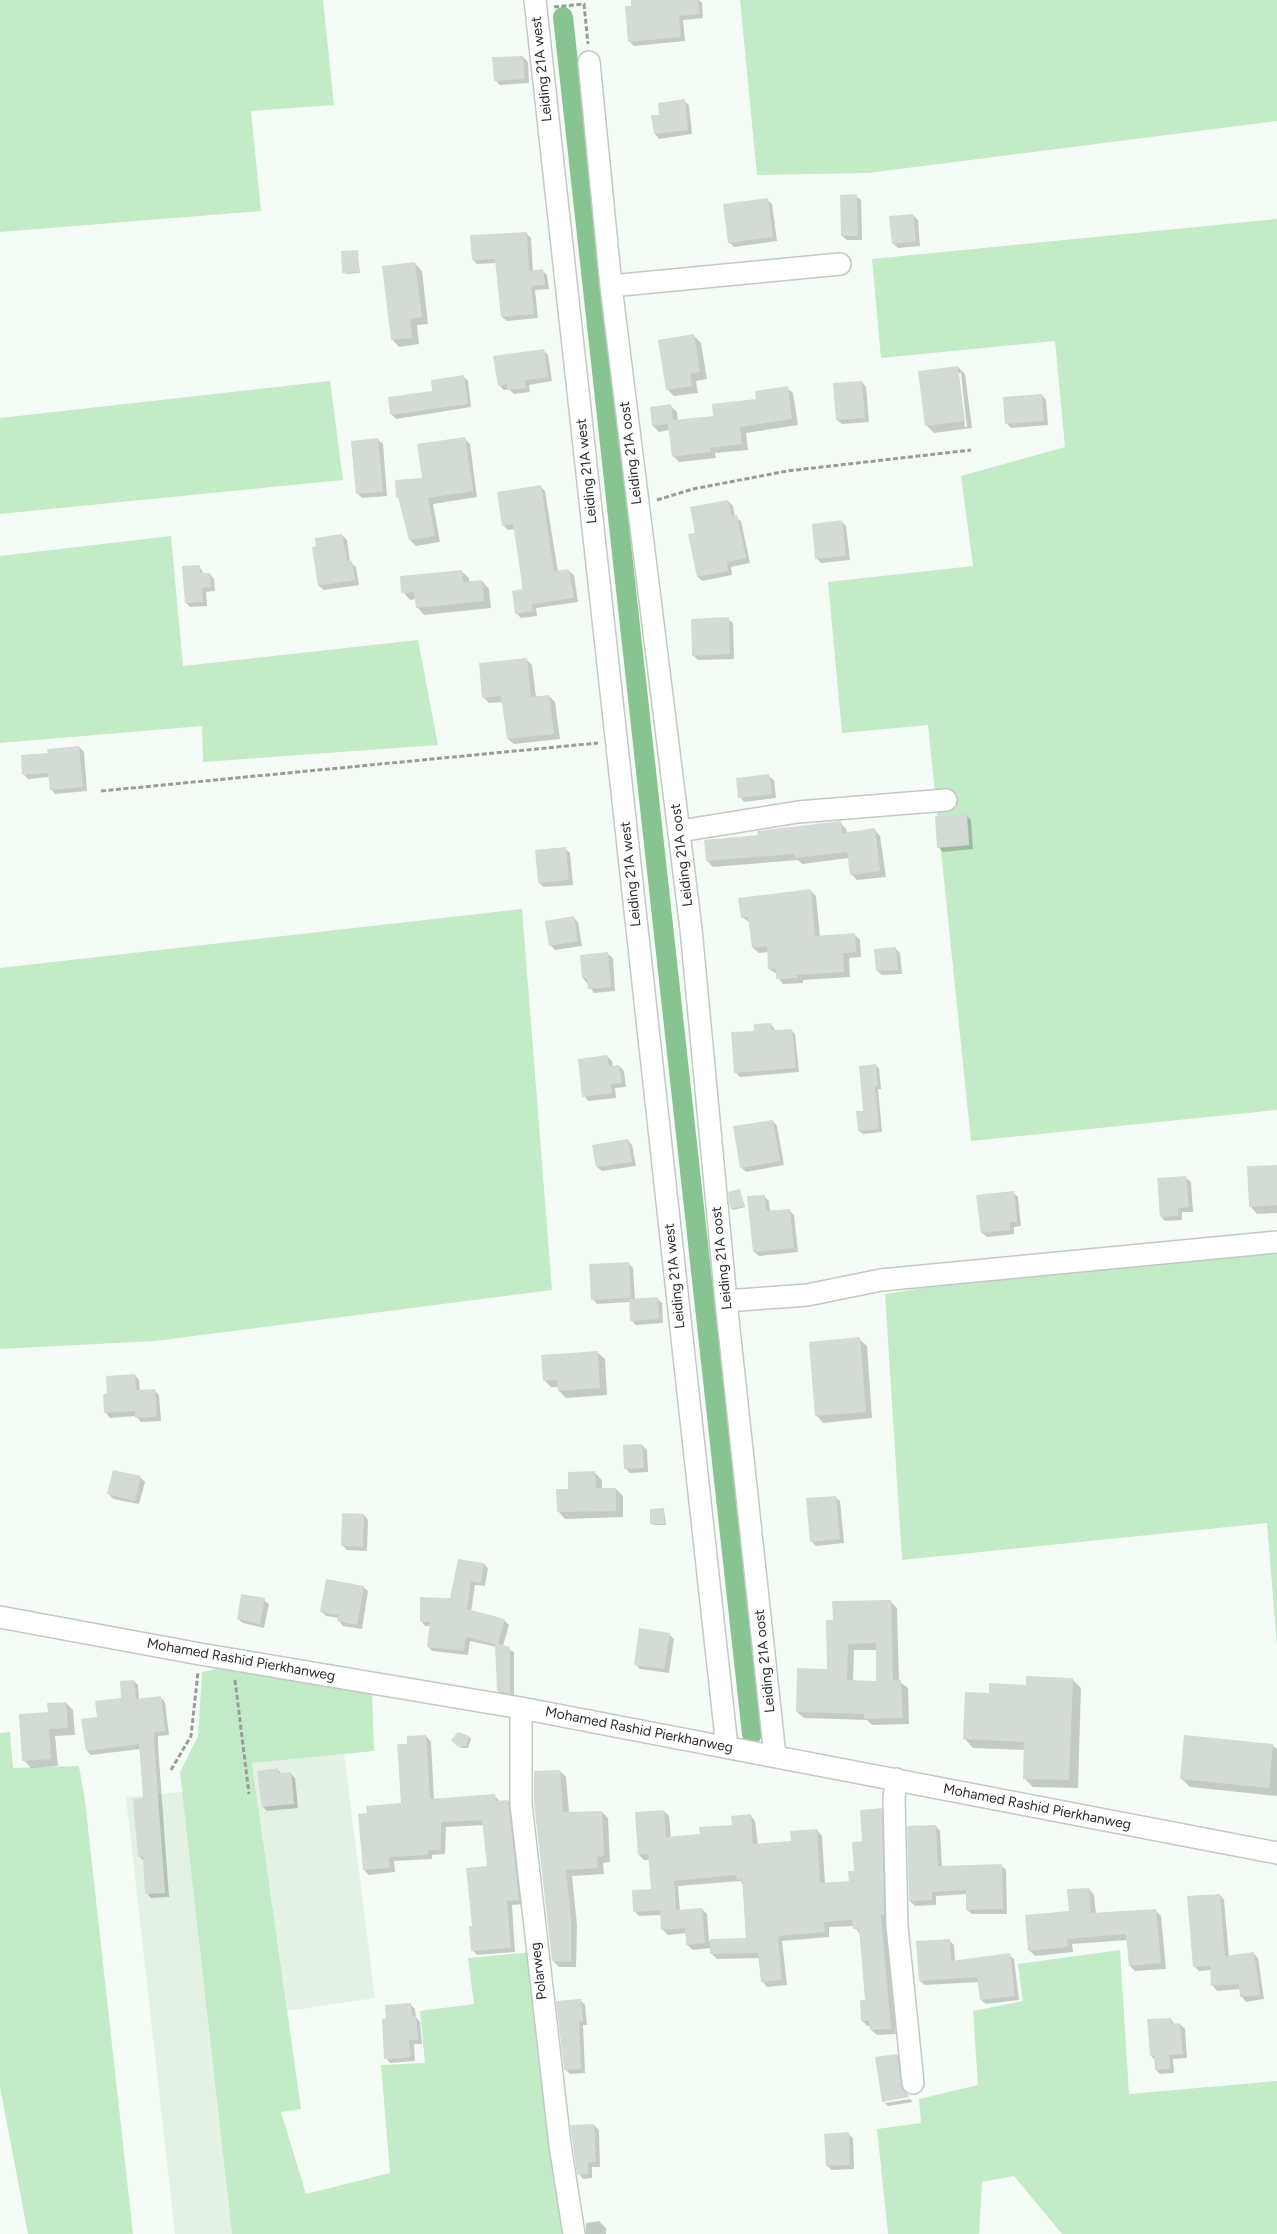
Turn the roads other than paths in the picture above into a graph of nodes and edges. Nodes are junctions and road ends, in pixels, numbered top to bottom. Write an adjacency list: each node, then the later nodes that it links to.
1 (535, 5): 11 (street, Leiding 21A west)
2 (589, 62): 4 (street, Leiding 21A oost)
3 (840, 264): 4 (street)
4 (611, 286): 6 (street, Leiding 21A oost)
5 (946, 800): 6 (street)
6 (680, 832): 8 (street, Leiding 21A oost)
7 (1277, 1242): 8 (street)
8 (726, 1300): 12 (street, Leiding 21A oost)
9 (0, 1617): 10 (street, Mohamed Rashid Pierkhanweg)
10 (521, 1708): 11 (street, Mohamed Rashid Pierkhanweg); 16 (street, Polarweg)
11 (727, 1747): 12 (street, Mohamed Rashid Pierkhanweg)
12 (775, 1756): 13 (street, Mohamed Rashid Pierkhanweg)
13 (896, 1779): 14 (street, Mohamed Rashid Pierkhanweg); 15 (street)
14 (1277, 1853)
15 (913, 2083)
16 (574, 2234)

